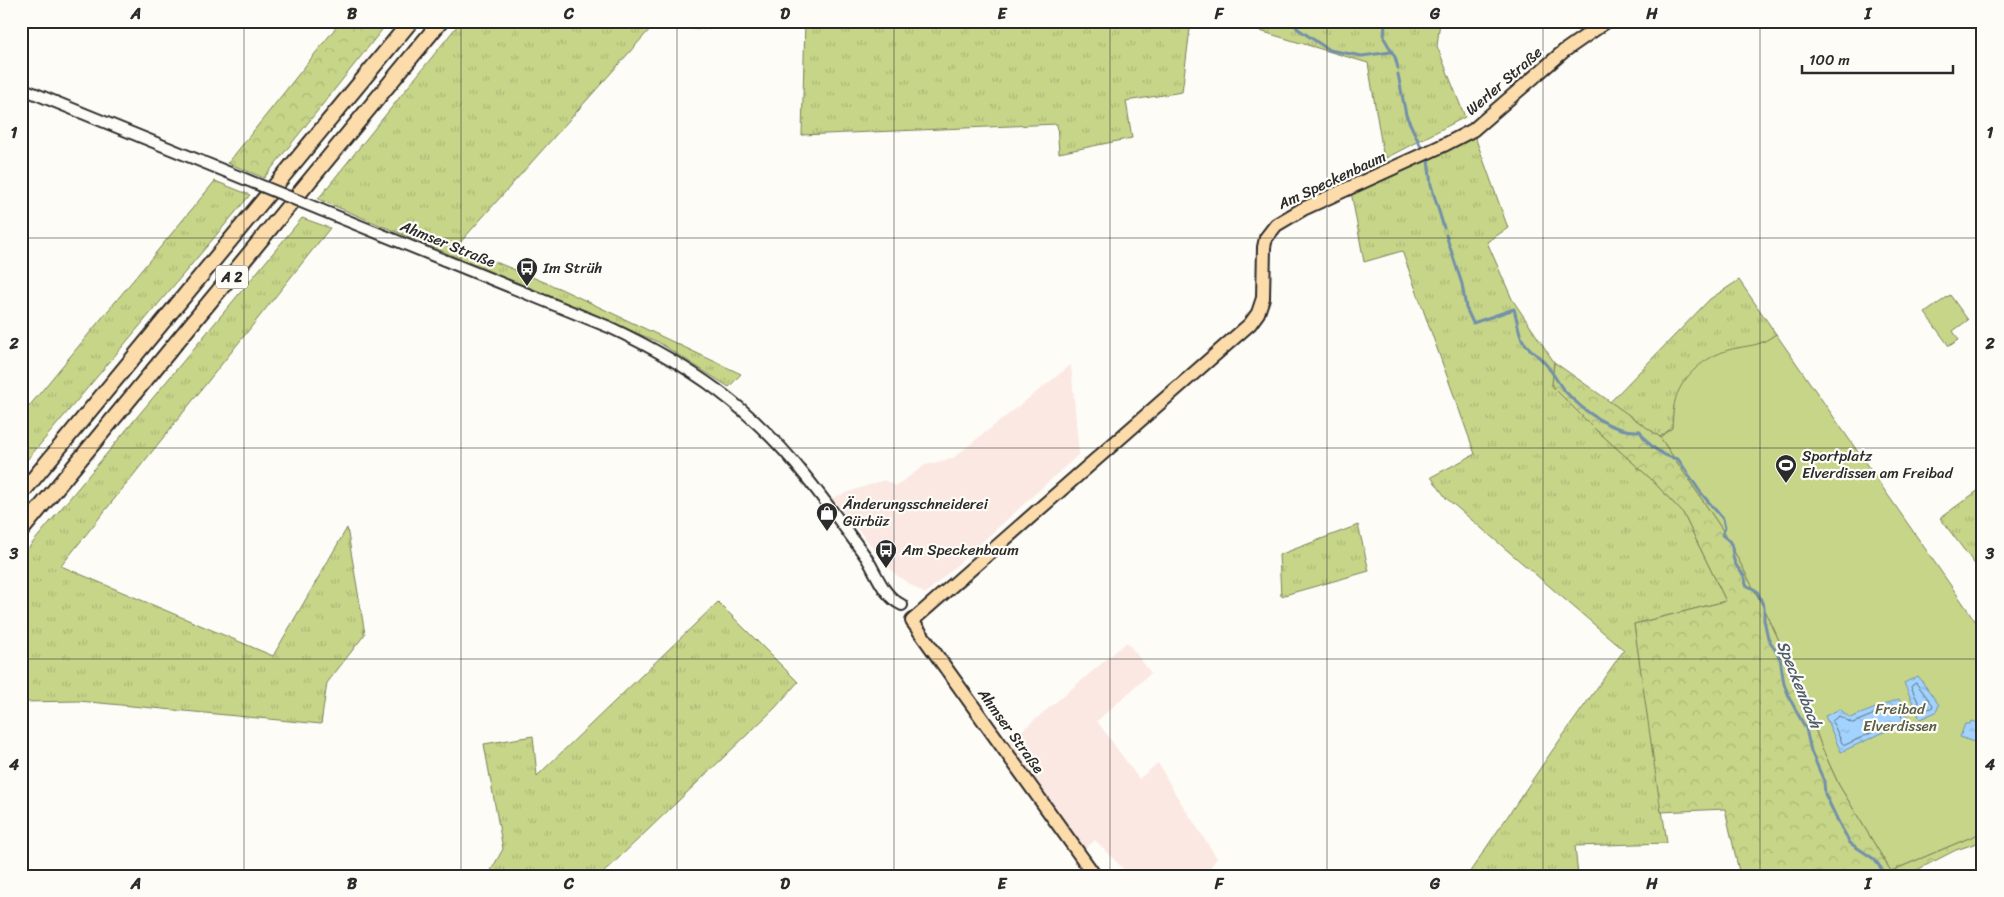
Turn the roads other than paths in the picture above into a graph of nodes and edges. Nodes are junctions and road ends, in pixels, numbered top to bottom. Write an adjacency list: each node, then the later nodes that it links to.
1 (411, 21): 6 (highway, A 2)
2 (442, 21): 7 (highway, A 2)
3 (1607, 21): 5 (main road, Werler Straße)
4 (21, 88): 8 (street, Ahmser Straße, bridge)
5 (1471, 131): 8 (main road, Am Speckenbaum)
6 (21, 494)
7 (21, 531)
8 (912, 621): 9 (main road, Ahmser Straße)
9 (1095, 876)

